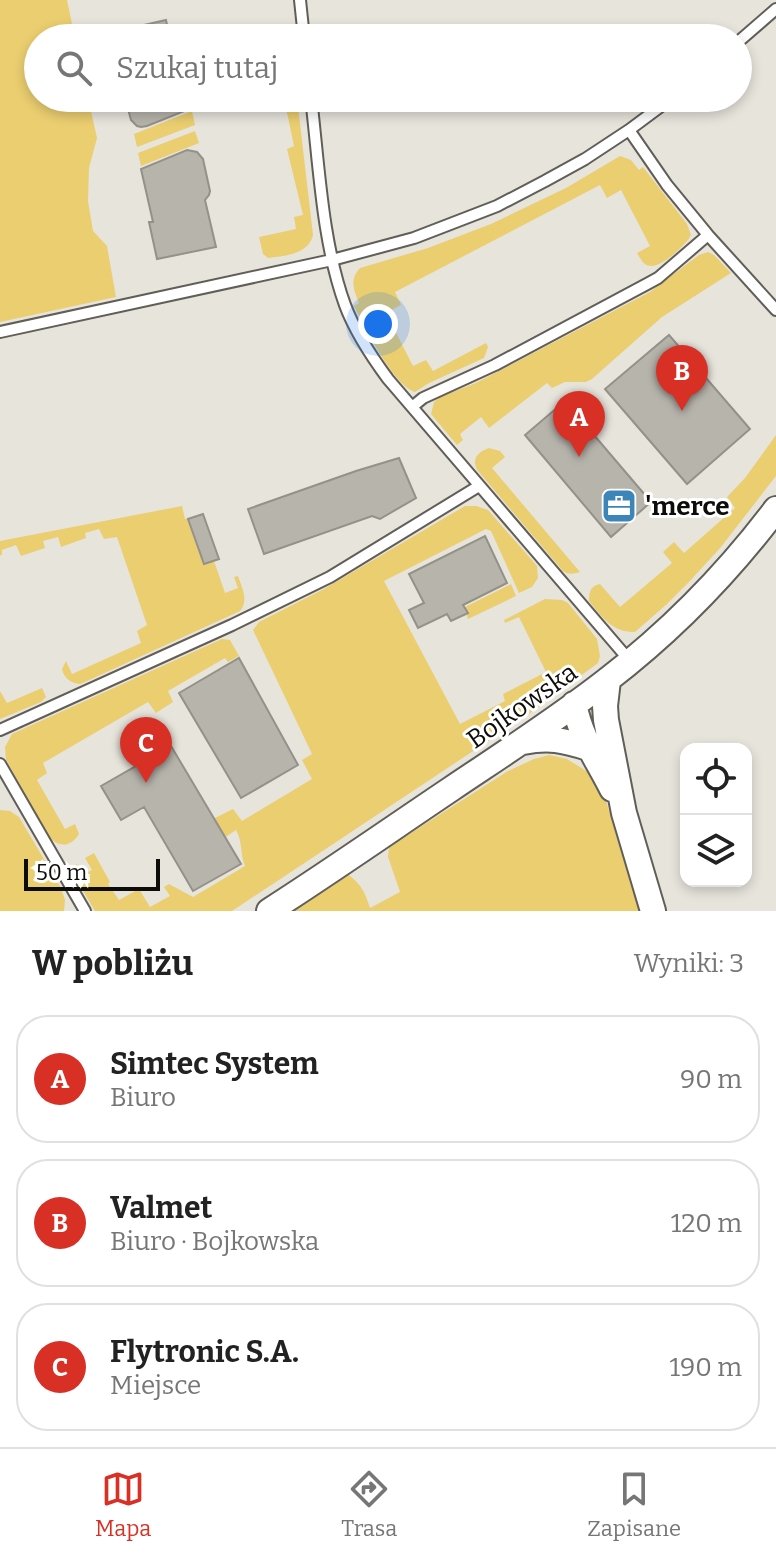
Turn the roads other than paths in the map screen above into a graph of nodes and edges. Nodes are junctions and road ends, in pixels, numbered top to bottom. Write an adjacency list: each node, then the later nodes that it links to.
1 (300, 0): 3 (lane)
2 (776, 9): 4 (lane)
3 (303, 24)
4 (752, 30)
5 (313, 112): 9 (lane)
6 (653, 112): 7 (lane)
7 (629, 130): 8 (lane); 9 (lane)
8 (708, 235): 10 (lane); 12 (lane)
9 (332, 260): 11 (lane); 12 (lane)
10 (776, 310)
11 (0, 332)
12 (412, 407): 13 (lane)
13 (479, 486): 15 (lane); 18 (lane)
14 (776, 509): 15 (street, Bojkowska)
15 (630, 661): 16 (street, Bojkowska)
16 (608, 680): 17 (street, Bojkowska); 20 (street)
17 (574, 704): 19 (street, Bojkowska); 20 (street)
18 (0, 730)
19 (520, 742): 20 (street); 23 (street, Bojkowska)
20 (599, 743): 24 (street)
21 (0, 764): 22 (lane)
22 (85, 911)
23 (269, 911)
24 (653, 911)

